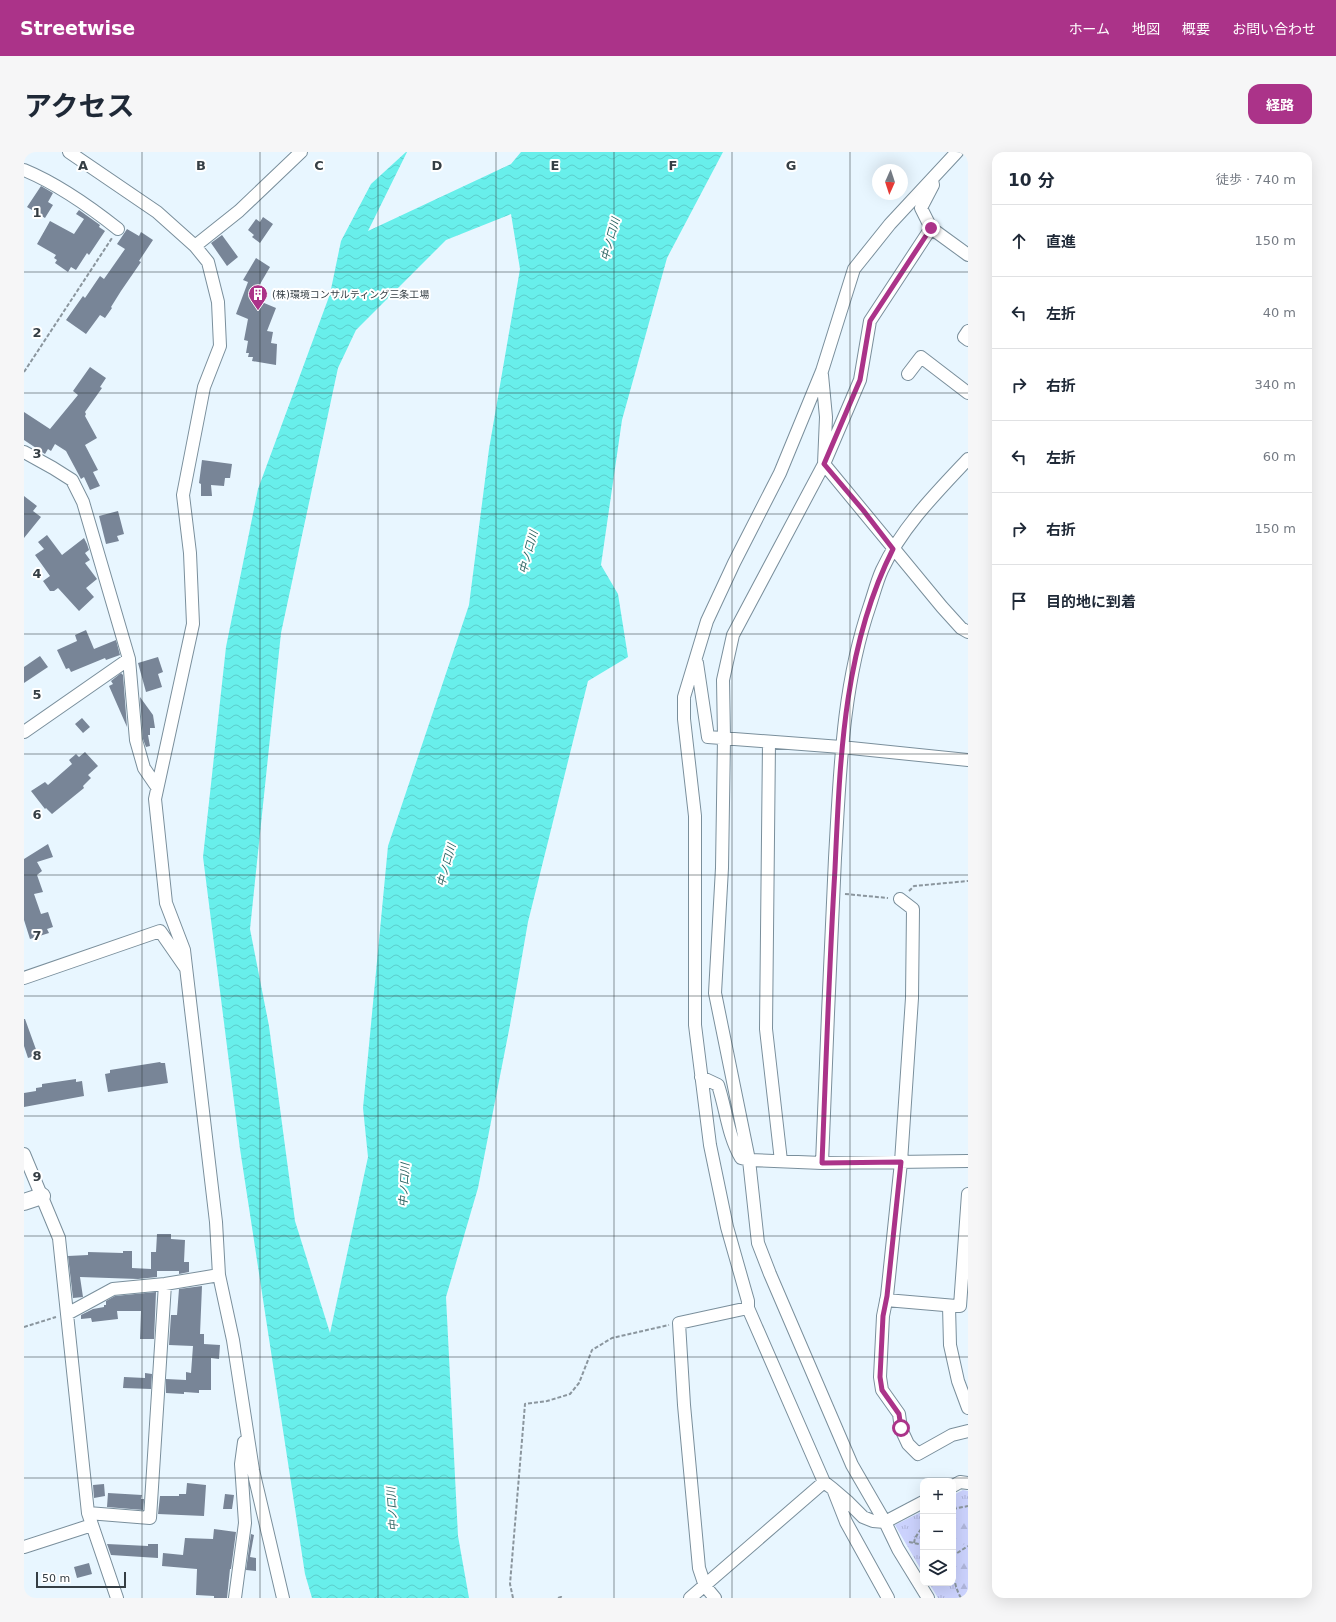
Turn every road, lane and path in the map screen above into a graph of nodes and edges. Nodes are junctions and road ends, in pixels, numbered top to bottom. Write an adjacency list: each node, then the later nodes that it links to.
1 (69, 152): 8 (street)
2 (301, 152): 8 (street)
3 (957, 152): 5 (street)
4 (24, 170): 7 (street)
5 (932, 179): 6 (street); 12 (street)
6 (931, 228): 9 (street); 18 (street)
7 (118, 229): 13 (path)
8 (195, 246): 28 (street)
9 (968, 255)
10 (968, 331): 11 (street)
11 (968, 340)
12 (822, 371): 18 (street); 22 (street)
13 (24, 372)
14 (908, 374): 15 (street)
15 (968, 393)
16 (24, 452): 21 (street)
17 (968, 459): 19 (street)
18 (824, 464): 19 (street); 24 (street)
19 (893, 549): 20 (street); 26 (street)
20 (968, 632)
21 (129, 659): 23 (street); 28 (street)
22 (696, 659): 24 (street); 32 (street)
23 (24, 732)
24 (724, 738): 25 (street); 34 (street)
25 (769, 742): 26 (street); 35 (street)
26 (841, 747): 27 (street); 38 (street)
27 (968, 760)
28 (157, 787): 30 (street)
29 (900, 899): 37 (street)
30 (186, 970): 31 (street); 42 (street)
31 (24, 978)
32 (701, 1077): 34 (street); 46 (street)
33 (24, 1154): 40 (street)
34 (749, 1160): 35 (street); 60 (street)
35 (781, 1161): 38 (street)
36 (968, 1161): 37 (street)
37 (901, 1162): 38 (street); 44 (street)
38 (822, 1163)
39 (968, 1194): 45 (street)
40 (42, 1196): 41 (street); 47 (street)
41 (24, 1202)
42 (219, 1275): 43 (street); 51 (street)
43 (165, 1284): 47 (street); 59 (street)
44 (886, 1300): 45 (street); 52 (street)
45 (959, 1306): 50 (street)
46 (748, 1308): 48 (street); 55 (street)
47 (67, 1314): 49 (path); 59 (street)
48 (679, 1323): 66 (street); 70 (path)
49 (24, 1327)
50 (968, 1408)
51 (246, 1429): 68 (street); 69 (street)
52 (968, 1431)
53 (968, 1483): 54 (street)
54 (956, 1484)
55 (829, 1486): 60 (street); 66 (street); 75 (street)
56 (920, 1504): 60 (street)
57 (968, 1506): 58 (path)
58 (956, 1508)
59 (88, 1513): 61 (street)
60 (885, 1522): 76 (street)
61 (92, 1525): 65 (street); 67 (street)
62 (920, 1530): 63 (path)
63 (914, 1543)
64 (968, 1546): 77 (path)
65 (24, 1547)
66 (705, 1586): 73 (street); 74 (street)
67 (117, 1598)
68 (235, 1598)
69 (283, 1598)
70 (513, 1598)
71 (558, 1598): 72 (path)
72 (563, 1598)
73 (690, 1598)
74 (715, 1598)
75 (888, 1598)
76 (928, 1598)
77 (961, 1598)

